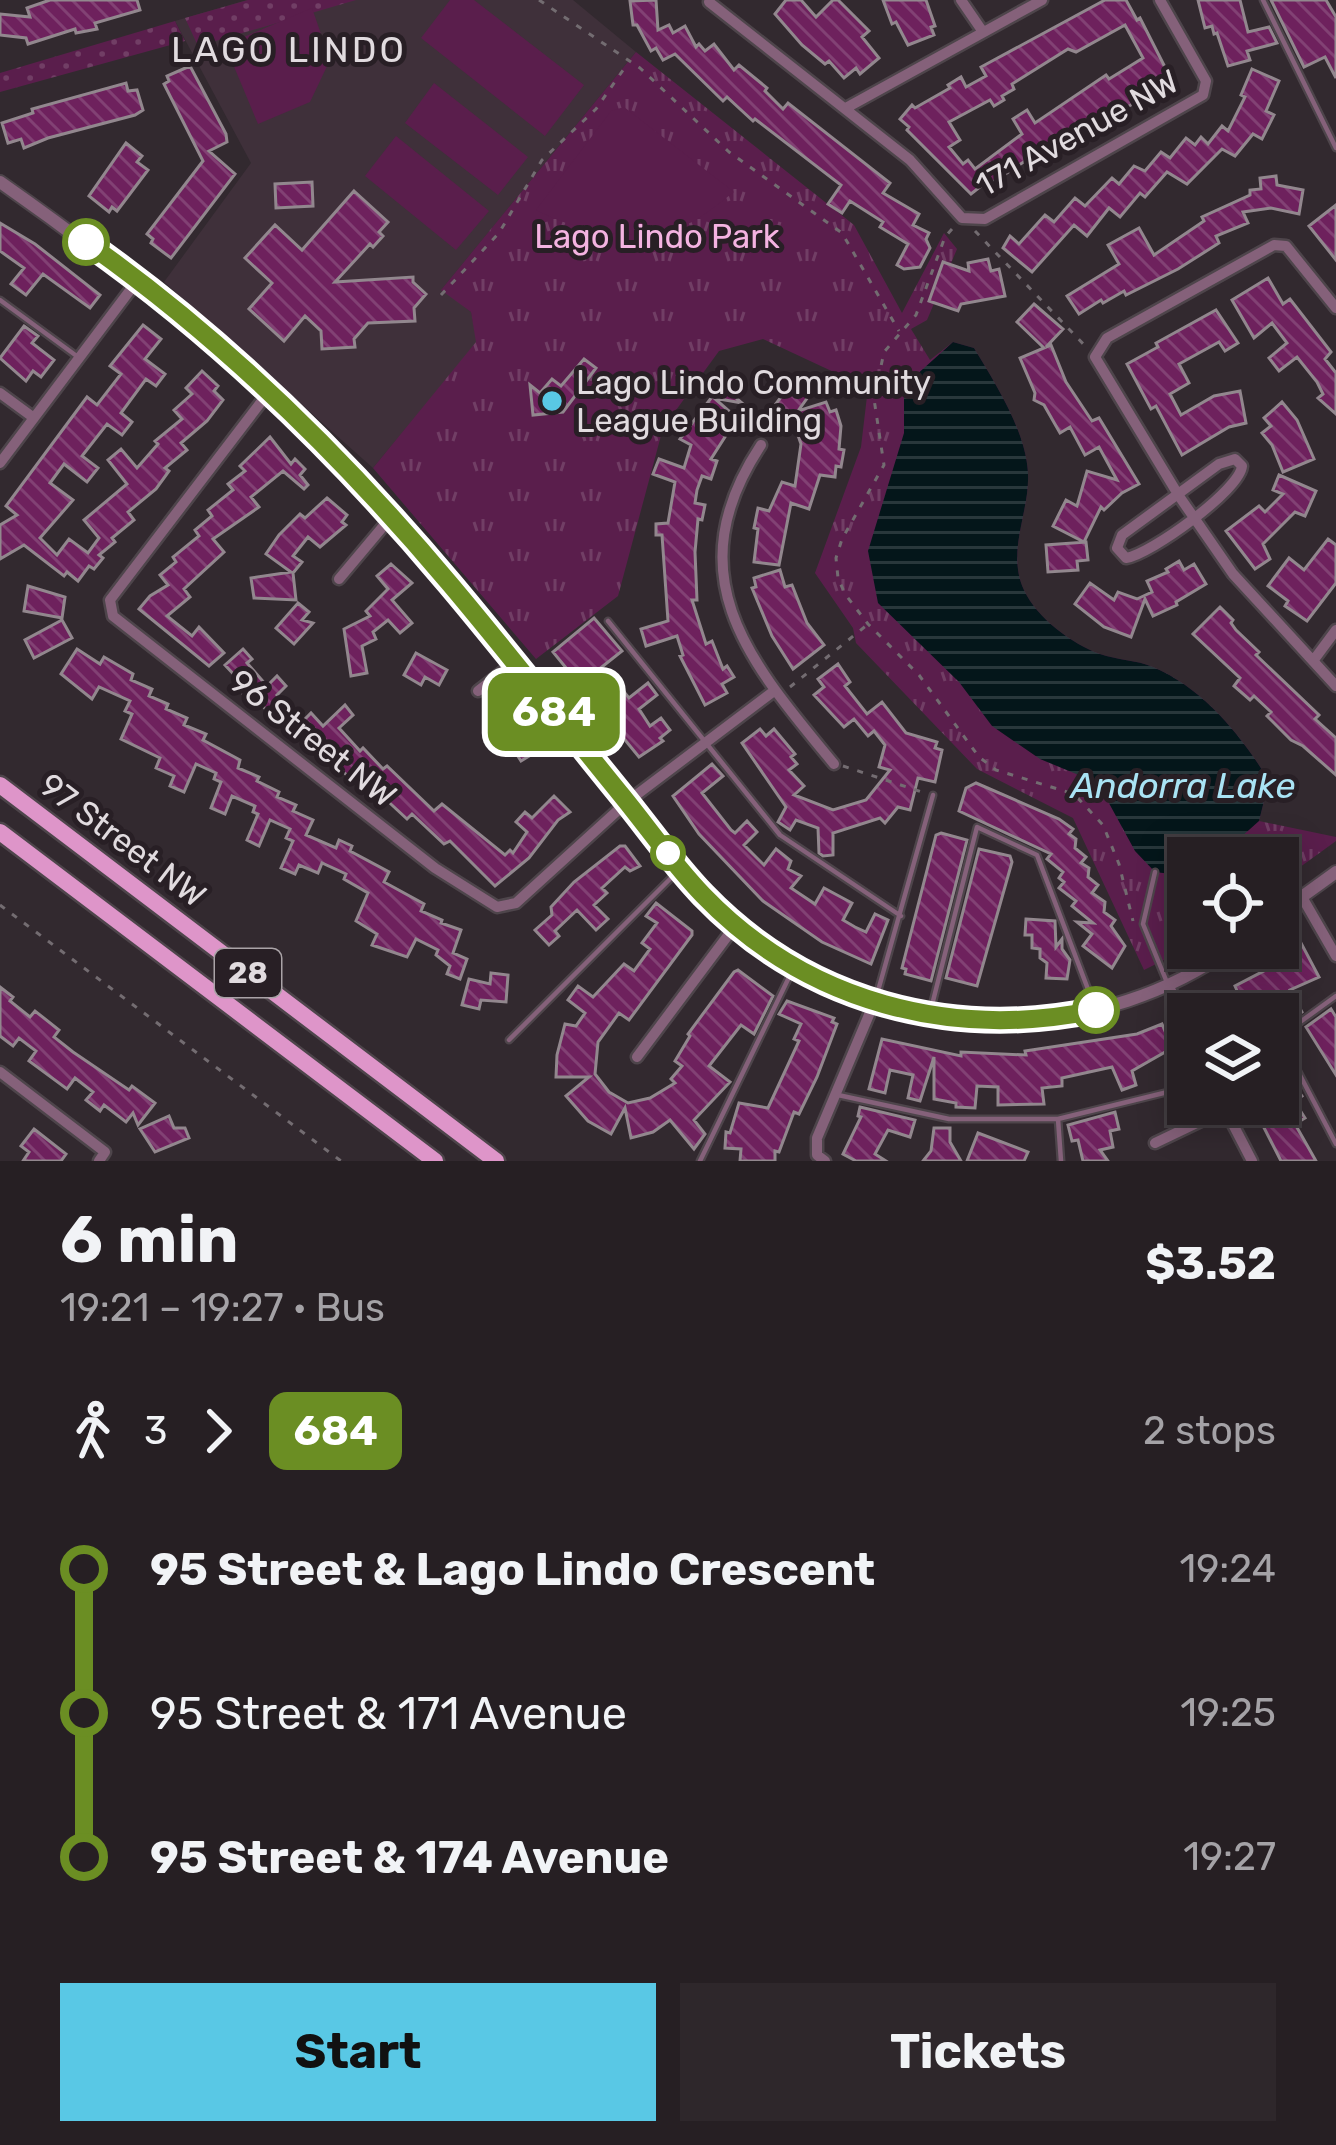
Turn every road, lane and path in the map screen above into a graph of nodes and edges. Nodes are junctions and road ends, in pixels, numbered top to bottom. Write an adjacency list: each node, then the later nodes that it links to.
1 (539, 0): 8 (path)
2 (961, 0): 7 (street)
3 (1042, 0): 7 (street)
4 (1160, 0): 12 (street, 171 Avenue NW)
5 (1262, 0): 10 (lane)
6 (710, 2): 9 (street)
7 (982, 32): 9 (street)
8 (628, 61): 14 (path); 17 (path)
9 (846, 108): 12 (street)
10 (1336, 148)
11 (0, 182): 13 (street)
12 (962, 218): 17 (path); 18 (path)
13 (136, 281): 19 (street); 21 (street)
14 (441, 295)
15 (0, 300): 19 (lane)
16 (1336, 308): 18 (street)
17 (900, 334): 30 (path)
18 (1095, 357): 25 (street)
19 (79, 358): 22 (street)
20 (0, 393): 22 (street)
21 (268, 393): 26 (street); 41 (street, 96 Street NW)
22 (34, 418): 24 (street)
23 (761, 445): 36 (street)
24 (0, 463)
25 (1179, 496): 27 (street); 27 (street); 27 (street)
26 (391, 517): 28 (street); 33 (street)
27 (1195, 517): 32 (street)
28 (339, 579)
29 (608, 621): 37 (lane)
30 (868, 624): 36 (path); 51 (path)
31 (1336, 631): 32 (street)
32 (1313, 662): 34 (street)
33 (514, 663): 35 (street); 41 (street)
34 (1336, 686)
35 (478, 691)
36 (774, 692): 37 (street); 38 (street)
37 (704, 743): 41 (street); 49 (lane)
38 (834, 764): 40 (path)
39 (0, 785): 76 (main road, 97 Street NW / 28)
40 (933, 795): 49 (lane)
41 (627, 802): 43 (street)
42 (0, 832): 75 (main road, 97 Street NW / 28)
43 (680, 869): 50 (street); 62 (lane)
44 (1155, 872): 55 (lane)
45 (1336, 872): 46 (street)
46 (1302, 897): 47 (street); 52 (street)
47 (1299, 899)
48 (0, 905): 74 (path)
49 (901, 916): 58 (lane)
50 (735, 926): 53 (street); 63 (street)
51 (1136, 927)
52 (1336, 956)
53 (794, 968): 58 (street); 77 (lane)
54 (1197, 969): 55 (street)
55 (1168, 986): 56 (street); 59 (street)
56 (1172, 993)
57 (1336, 996): 61 (lane)
58 (874, 1003): 60 (street); 67 (street)
59 (1096, 1010): 60 (street); 60 (lane)
60 (930, 1016)
61 (1299, 1023)
62 (509, 1040)
63 (637, 1057)
64 (0, 1072): 73 (street)
65 (1299, 1075): 72 (lane)
66 (1167, 1093): 68 (lane)
67 (836, 1095): 68 (lane); 78 (street)
68 (1058, 1119): 79 (lane)
69 (1189, 1125): 71 (street)
70 (1233, 1125): 80 (street)
71 (1155, 1143)
72 (1336, 1144)
73 (102, 1156)
74 (340, 1161)
75 (435, 1161)
76 (496, 1161)
77 (700, 1161)
78 (825, 1161)
79 (1061, 1161)
80 (1252, 1161)

